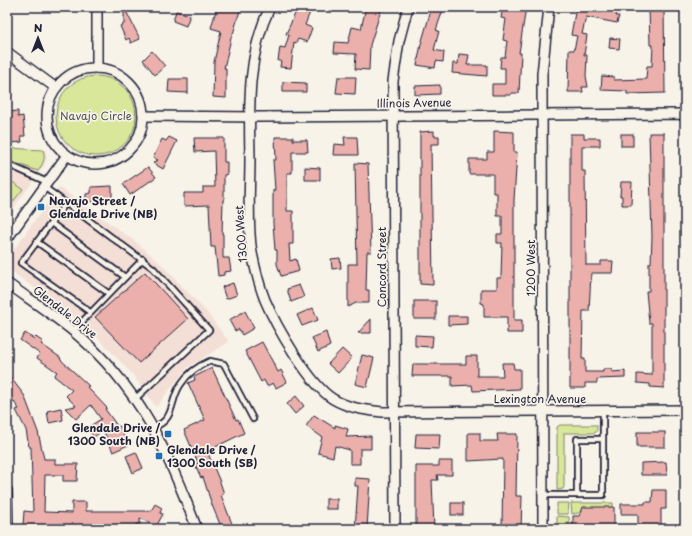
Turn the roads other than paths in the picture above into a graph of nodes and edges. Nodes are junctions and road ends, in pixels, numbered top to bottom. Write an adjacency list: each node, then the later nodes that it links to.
1 (97, 7): 6 (street)
2 (270, 7): 12 (street, 1300 West)
3 (408, 7): 9 (street, Concord Street)
4 (549, 7): 8 (street, 1200 West)
5 (7, 52): 7 (street)
6 (97, 68): 7 (street); 10 (street)
7 (56, 88): 13 (street)
8 (542, 114): 9 (street, Illinois Avenue); 11 (street, Illinois Avenue); 27 (street, 1200 West)
9 (393, 115): 12 (street, Illinois Avenue); 30 (street, Concord Street)
10 (144, 116): 12 (street, Illinois Avenue); 13 (street)
11 (685, 116)
12 (250, 117): 30 (street, 1300 West)
13 (67, 155): 15 (street)
14 (7, 164): 15 (lane)
15 (46, 185): 16 (lane); 18 (street)
16 (66, 203): 17 (lane); 20 (lane)
17 (51, 223): 19 (lane); 21 (lane)
18 (7, 239)
19 (37, 242): 23 (lane); 24 (lane)
20 (143, 259): 21 (lane); 26 (lane)
21 (124, 277): 23 (lane)
22 (7, 283): 25 (street, Glendale Drive)
23 (108, 293): 24 (lane)
24 (90, 312): 25 (lane)
25 (73, 331): 26 (street, Glendale Drive)
26 (136, 398): 32 (street, Glendale Drive)
27 (543, 410): 28 (street, Lexington Avenue); 30 (street, Lexington Avenue); 35 (street, 1200 West)
28 (603, 410): 29 (street, Lexington Avenue); 33 (lane)
29 (685, 410)
30 (394, 412): 39 (street, Concord Street)
31 (253, 419): 32 (lane)
32 (154, 427): 38 (street, Glendale Drive)
33 (603, 438): 36 (lane); 36 (lane)
34 (7, 490): 37 (street)
35 (543, 495): 36 (lane); 40 (street, 1200 West)
36 (577, 495)
37 (8, 529)
38 (197, 529)
39 (395, 529)
40 (544, 529)

